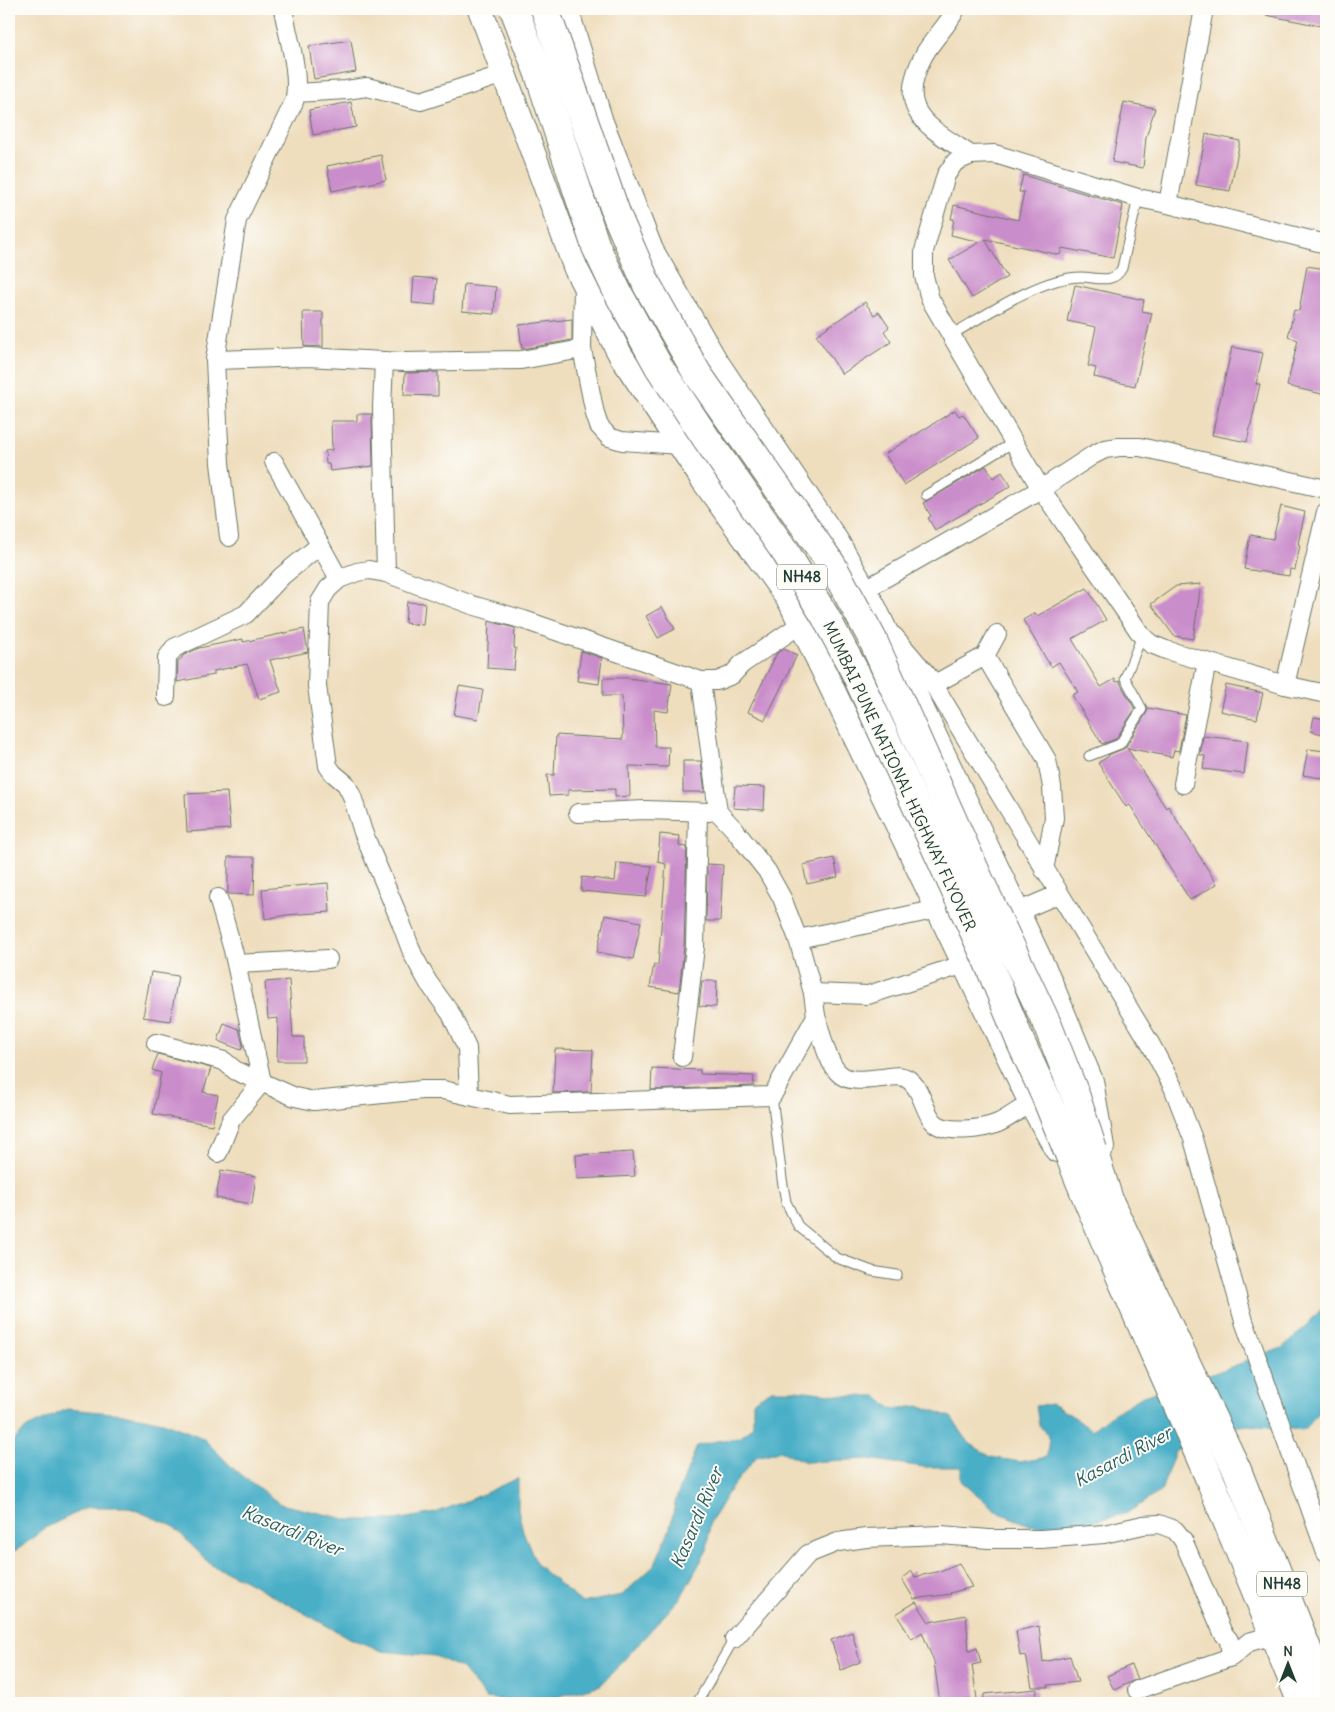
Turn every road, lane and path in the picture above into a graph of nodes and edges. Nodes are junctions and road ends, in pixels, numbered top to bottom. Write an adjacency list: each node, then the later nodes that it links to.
1 (283, 9): 9 (street)
2 (480, 9): 8 (main road)
3 (514, 9): 65 (highway, MUMBAI PUNE NATIONAL HIGHWAY FLYOVER / NH48, bridge)
4 (545, 9): 65 (highway, MUMBAI PUNE NATIONAL HIGHWAY FLYOVER / NH48, bridge)
5 (566, 9): 30 (main road)
6 (956, 9): 10 (street)
7 (1204, 9): 12 (street)
8 (504, 74): 9 (street); 14 (main road)
9 (296, 93): 17 (street)
10 (971, 155): 11 (street); 15 (street)
11 (1138, 198): 12 (street); 15 (lane)
12 (1168, 204): 13 (street)
13 (1326, 244)
14 (583, 284): 16 (street); 20 (main road)
15 (951, 335): 19 (street)
16 (582, 350): 18 (street); 20 (street)
17 (216, 360): 18 (street); 26 (street)
18 (384, 361): 28 (street)
19 (1014, 442): 22 (street); 24 (lane)
20 (680, 445): 32 (main road)
21 (274, 462): 27 (street)
22 (1041, 489): 23 (street); 30 (street); 34 (street)
23 (1326, 490)
24 (926, 494)
25 (1326, 512): 39 (street)
26 (229, 537)
27 (320, 545): 29 (street); 41 (street)
28 (386, 573): 29 (street); 37 (street)
29 (339, 579): 61 (street)
30 (864, 590): 31 (main road); 32 (street)
31 (880, 620): 38 (street); 51 (main road)
32 (801, 624): 37 (street); 50 (main road)
33 (997, 634): 35 (street)
34 (1142, 636): 36 (street); 42 (lane)
35 (985, 656): 38 (street); 47 (street)
36 (1207, 662): 39 (street); 43 (street)
37 (701, 681): 45 (street)
38 (933, 685): 47 (street)
39 (1285, 685): 40 (street)
40 (1326, 694)
41 (166, 697)
42 (1089, 756)
43 (1183, 784)
44 (698, 812): 45 (street); 46 (street); 59 (street)
45 (718, 812): 52 (street)
46 (578, 813)
47 (1044, 870): 48 (street)
48 (1059, 894): 51 (street); 68 (street)
49 (218, 898): 54 (street)
50 (938, 910): 52 (street); 55 (main road)
51 (1017, 912): 66 (main road)
52 (798, 938): 56 (street)
53 (328, 960): 54 (street)
54 (237, 964): 60 (street)
55 (965, 964): 56 (street); 63 (main road)
56 (813, 993): 57 (street)
57 (816, 1016): 62 (street); 63 (street)
58 (156, 1043): 60 (street)
59 (682, 1057)
60 (262, 1082): 61 (street); 64 (street)
61 (469, 1096): 62 (street)
62 (772, 1096): 67 (lane)
63 (1030, 1103): 66 (main road)
64 (218, 1153)
65 (1082, 1154): 66 (highway, MUMBAI PUNE NATIONAL HIGHWAY FLYOVER / NH48)
66 (1101, 1206): 69 (highway, NH48); 73 (highway, NH48)
67 (897, 1275)
68 (1326, 1553)
69 (1274, 1635): 71 (street); 75 (highway, NH48)
70 (734, 1639): 71 (street); 74 (lane)
71 (1231, 1657): 72 (street)
72 (1136, 1690)
73 (1326, 1697)
74 (697, 1703)
75 (1302, 1703)

